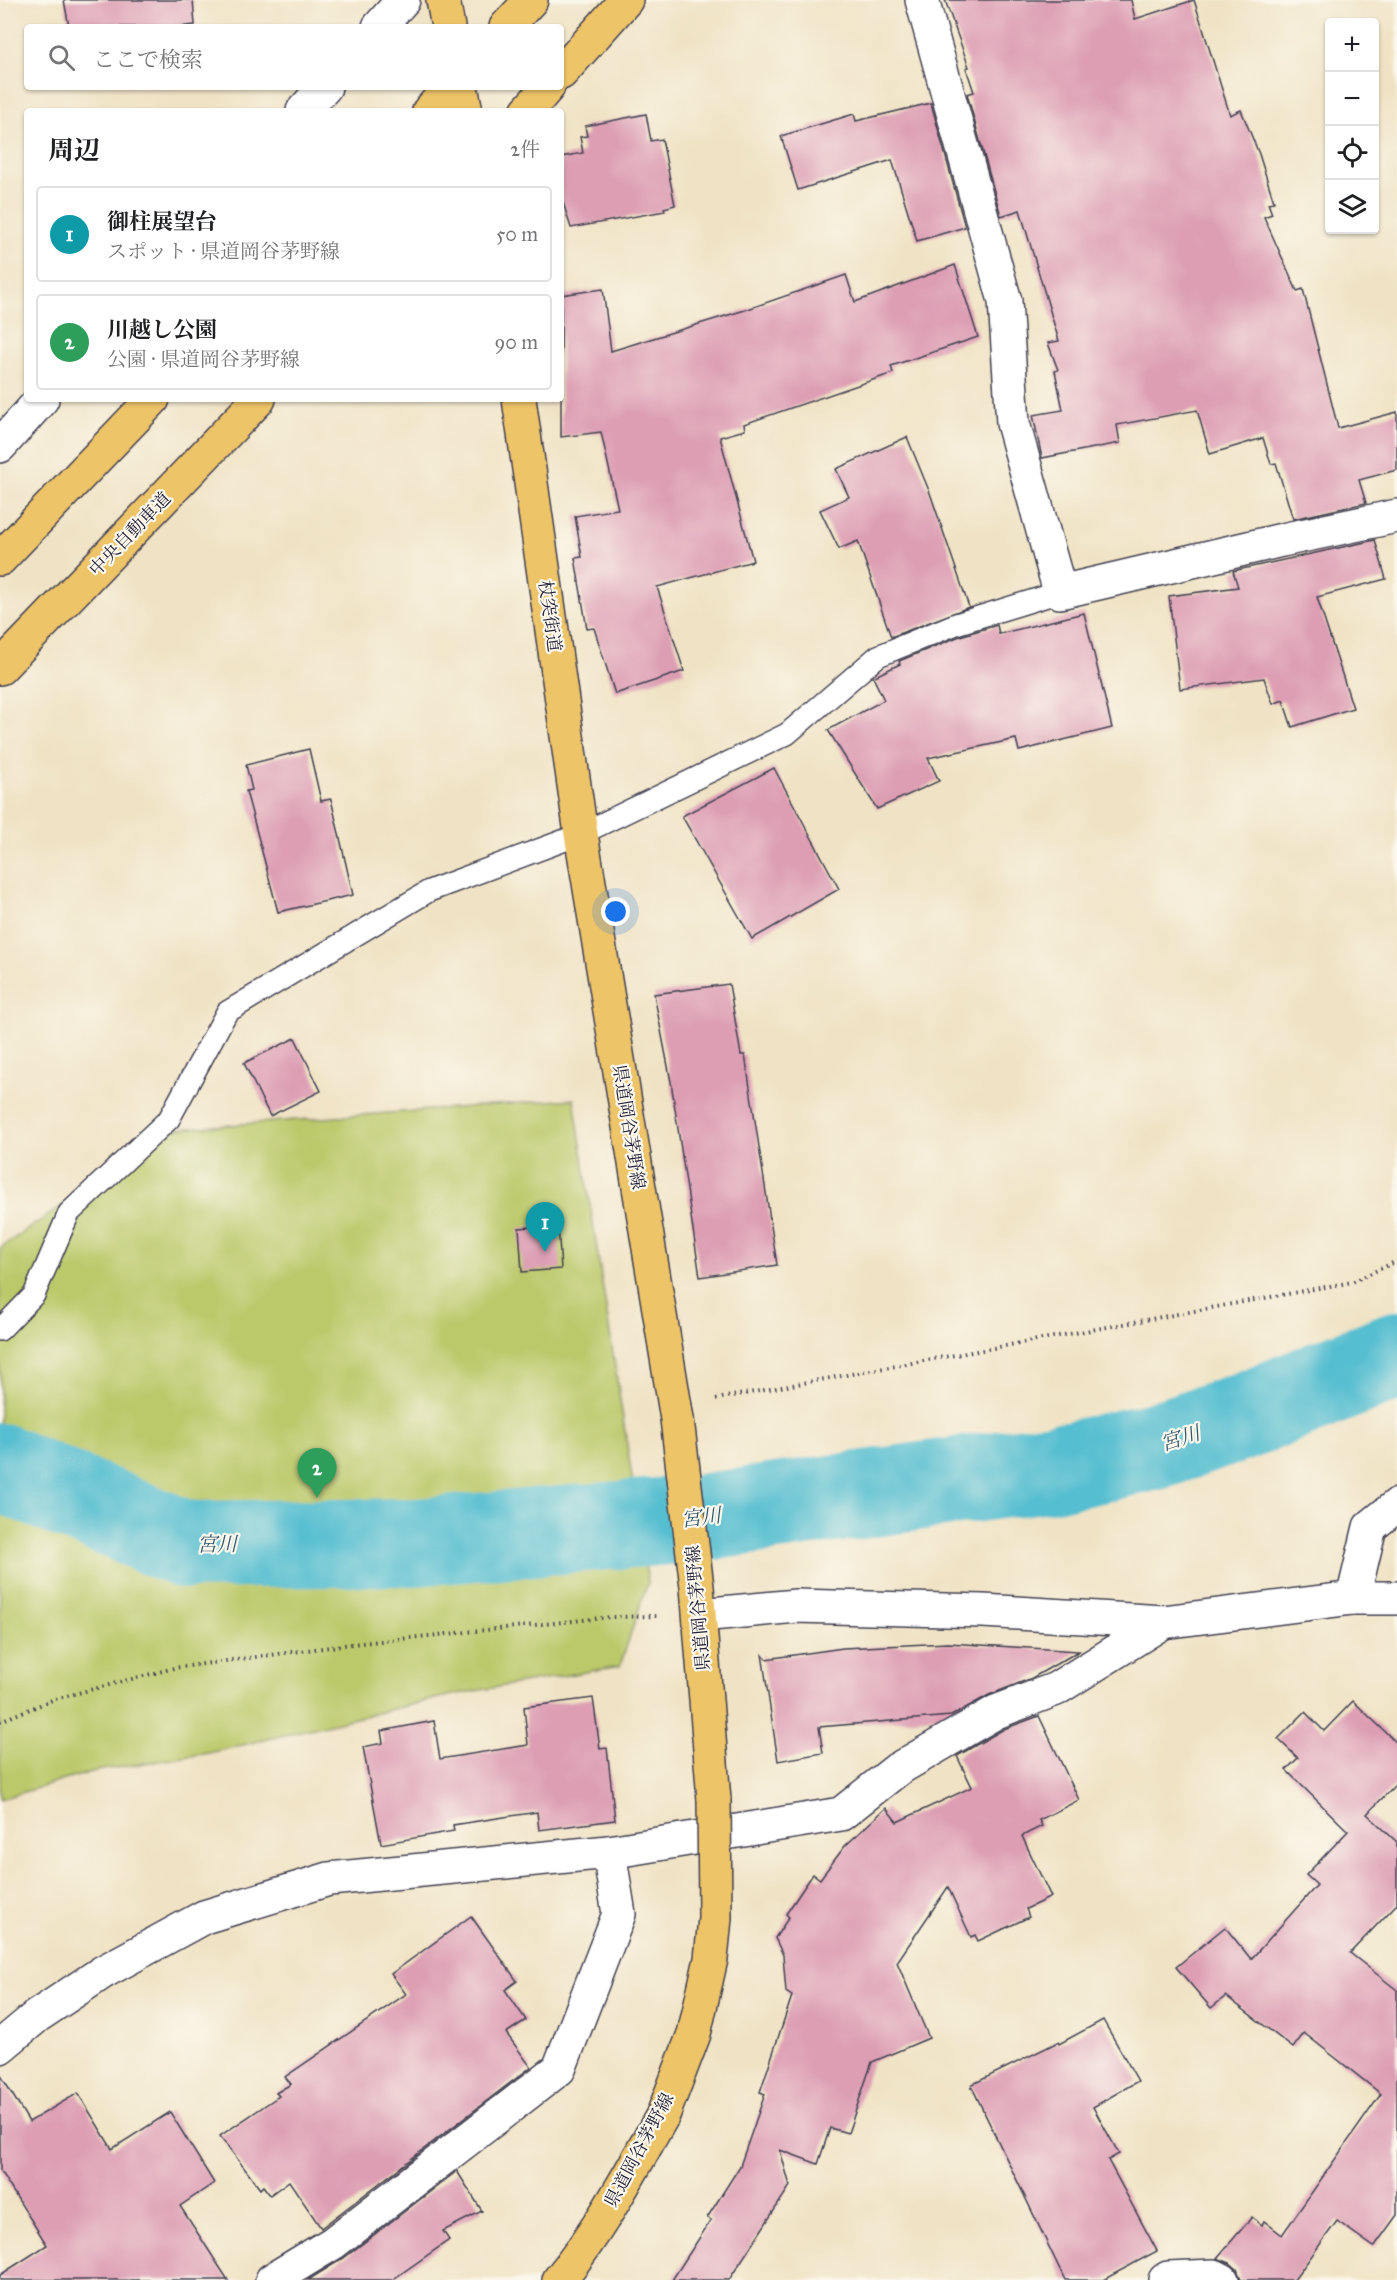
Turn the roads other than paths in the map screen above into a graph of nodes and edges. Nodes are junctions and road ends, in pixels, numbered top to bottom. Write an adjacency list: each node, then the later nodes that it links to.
1 (404, 0): 6 (street)
2 (442, 0): 7 (main road)
3 (531, 0): 8 (main road)
4 (626, 0): 9 (main road)
5 (922, 0): 25 (street)
6 (382, 24)
7 (447, 24)
8 (509, 24)
9 (564, 70)
10 (322, 90): 14 (street)
11 (448, 90): 15 (main road)
12 (462, 90): 16 (main road)
13 (545, 90): 17 (main road)
14 (306, 108)
15 (432, 108)
16 (465, 108)
17 (530, 108)
18 (39, 402): 22 (street)
19 (150, 402): 24 (main road)
20 (256, 402): 26 (main road, 中央自動車道)
21 (519, 402): 27 (main road, 杖突街道)
22 (0, 446)
23 (1397, 516): 25 (street)
24 (0, 559)
25 (1060, 592): 27 (lane)
26 (0, 668)
27 (581, 834): 28 (lane); 32 (main road, 県道岡谷茅野線)
28 (0, 1330)
29 (1397, 1505): 30 (street)
30 (1353, 1598): 31 (street); 33 (street)
31 (1397, 1598)
32 (699, 1601): 33 (street); 37 (main road, 県道岡谷茅野線, bridge)
33 (1163, 1622): 34 (street)
34 (609, 1852): 35 (street); 36 (street)
35 (0, 2047)
36 (272, 2280)
37 (559, 2280)
38 (1164, 2280): 39 (street)
39 (1222, 2280)

